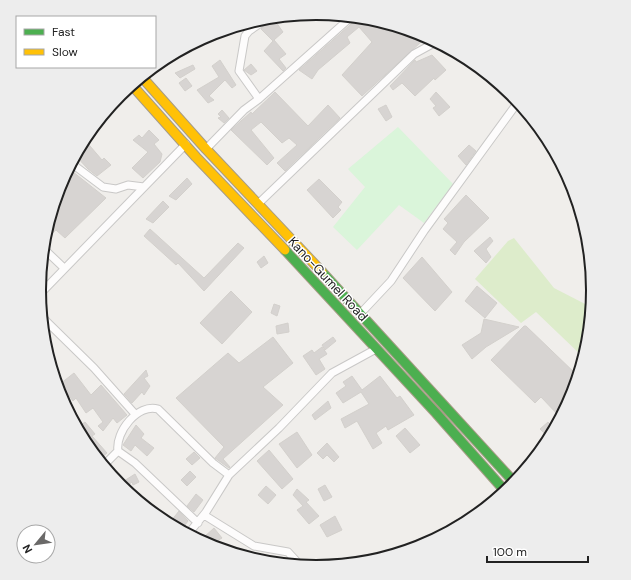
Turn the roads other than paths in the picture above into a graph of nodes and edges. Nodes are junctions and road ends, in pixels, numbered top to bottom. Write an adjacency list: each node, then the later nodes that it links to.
1 (345, 22): 6 (street)
2 (255, 27): 6 (street)
3 (429, 46): 12 (street)
4 (145, 81): 9 (main road, Kano-Gumel Road)
5 (135, 89): 8 (main road, Kano-Gumel Road)
6 (259, 99): 9 (street)
7 (514, 108): 16 (street)
8 (186, 144): 11 (street); 18 (main road, Kano-Gumel Road)
9 (206, 148): 12 (main road, Kano-Gumel Road)
10 (76, 166): 11 (street)
11 (144, 187): 14 (street)
12 (259, 203): 16 (main road, Kano-Gumel Road)
13 (48, 253): 14 (street)
14 (64, 268): 15 (street)
15 (46, 287)
16 (360, 314): 23 (main road, Kano-Gumel Road)
17 (48, 323): 19 (street)
18 (376, 349): 22 (street); 24 (main road, Kano-Gumel Road)
19 (135, 414): 20 (street); 22 (street)
20 (118, 451): 21 (street); 26 (street)
21 (107, 462)
22 (229, 475): 25 (street)
23 (510, 477)
24 (501, 486)
25 (204, 515): 26 (street); 28 (street)
26 (198, 523): 27 (street)
27 (192, 530)
28 (294, 559)

